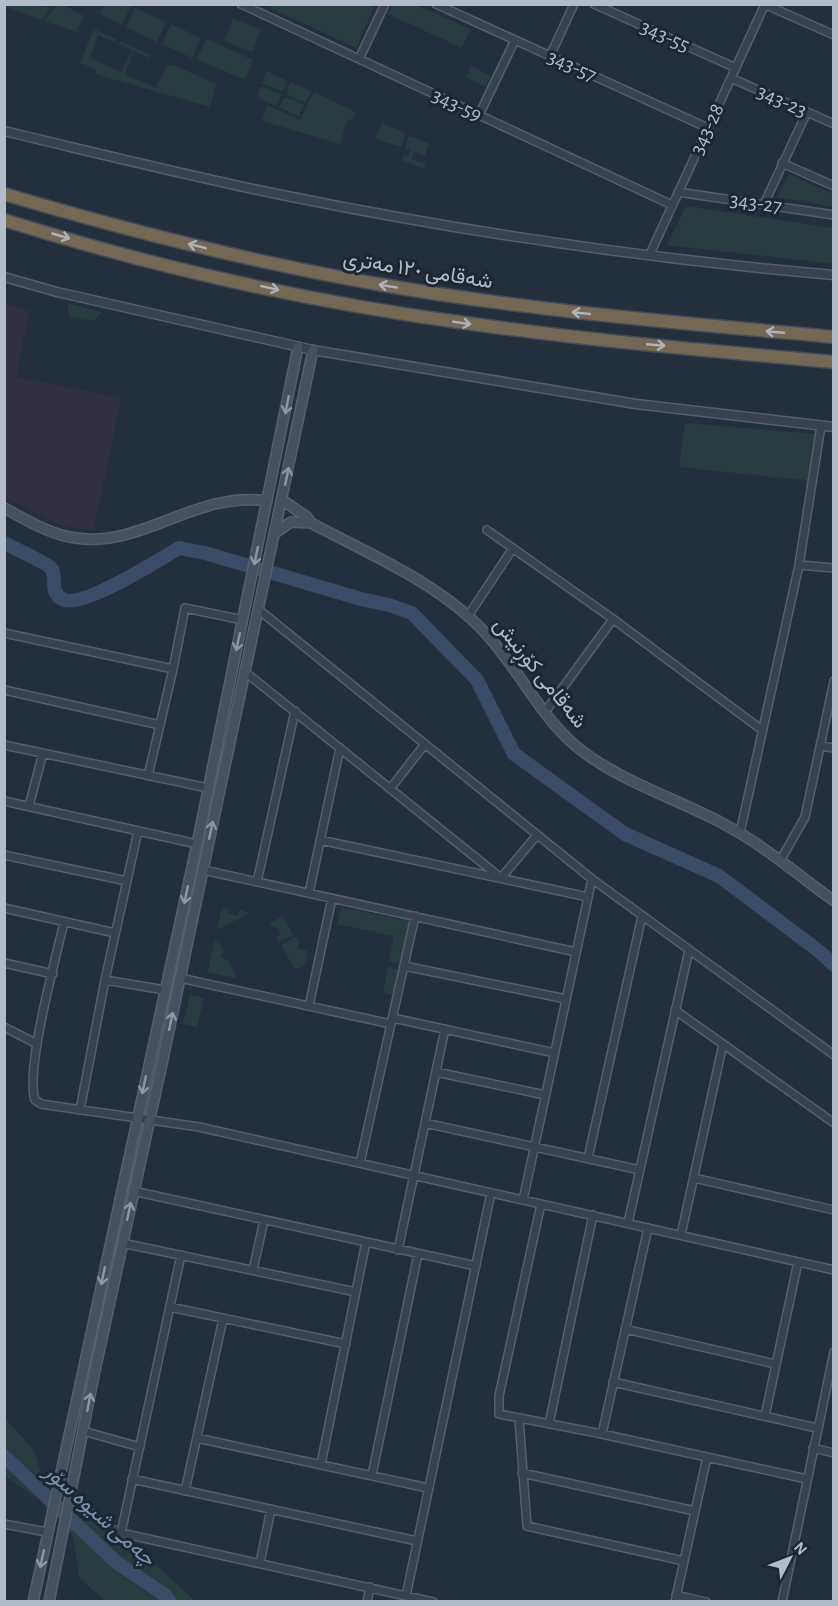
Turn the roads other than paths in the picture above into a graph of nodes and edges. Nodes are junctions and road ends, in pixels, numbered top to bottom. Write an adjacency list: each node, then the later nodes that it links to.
1 (241, 4): 8 (street, 343-59)
2 (262, 4): 8 (street)
3 (385, 4): 12 (street)
4 (436, 4): 10 (street, 343-57)
5 (574, 4): 11 (street)
6 (594, 4): 13 (street, 343-55)
7 (765, 5): 9 (street); 13 (street, 343-28)
8 (258, 12): 12 (street, 343-59)
9 (834, 35)
10 (515, 40): 11 (street, 343-57); 16 (street)
11 (550, 56): 18 (street, 343-57)
12 (359, 59): 16 (street, 343-59)
13 (736, 68): 14 (street, 343-28)
14 (731, 78): 15 (street, 343-23); 18 (street, 343-28)
15 (807, 112): 17 (street, 343-23); 20 (street)
16 (479, 115): 25 (street, 343-59)
17 (834, 124)
18 (708, 128): 22 (street, 343-28)
19 (4, 131): 28 (street)
20 (782, 163): 21 (street); 24 (street)
21 (834, 186)
22 (678, 192): 24 (street, 343-27); 25 (street, 343-28)
23 (4, 194): 31 (highway, شەقامی ١٢٠ مەتری, one-way to 23)
24 (764, 204): 26 (street, 343-27)
25 (672, 205): 28 (street, 343-28)
26 (834, 214)
27 (4, 220): 34 (highway, شەقامی ١٢٠ مەتری, one-way to 34)
28 (650, 254): 29 (street)
29 (834, 275)
30 (4, 277): 32 (street)
31 (834, 337)
32 (298, 347): 33 (street); 38 (main road, one-way to 38)
33 (313, 350): 35 (street); 37 (main road, one-way to 33)
34 (834, 362)
35 (821, 426): 36 (street); 44 (street)
36 (834, 427)
37 (282, 500): 40 (main road, شەقامی کۆڕنیش); 42 (main road)
38 (267, 501): 39 (main road); 46 (main road, one-way to 46)
39 (4, 508)
40 (311, 523): 42 (main road); 48 (main road, شەقامی کۆڕنیش)
41 (487, 530): 43 (street)
42 (275, 534): 47 (main road)
43 (513, 548): 48 (street); 49 (street)
44 (799, 565): 45 (street); 59 (street)
45 (834, 568)
46 (247, 601): 47 (main road); 50 (main road)
47 (259, 610): 53 (main road); 60 (street)
48 (468, 616): 57 (main road, شەقامی کۆڕنیش)
49 (613, 619): 57 (street); 59 (street)
50 (243, 620): 52 (street); 67 (main road, one-way to 67)
51 (4, 633): 52 (street)
52 (173, 669): 58 (street)
53 (244, 671): 56 (street); 78 (main road, one-way to 53)
54 (834, 681): 62 (street)
55 (4, 690): 58 (street)
56 (295, 711): 63 (street); 82 (street)
57 (545, 712): 72 (main road, شەقامی کۆڕنیش)
58 (160, 725): 66 (street)
59 (762, 730): 72 (street)
60 (425, 744): 68 (street); 73 (street)
61 (4, 745): 65 (street)
62 (820, 746): 64 (street); 77 (street)
63 (340, 748): 68 (street); 74 (street)
64 (834, 748)
65 (43, 753): 66 (street); 70 (street)
66 (148, 776): 67 (street)
67 (208, 788): 75 (main road)
68 (390, 789): 79 (street)
69 (4, 801): 70 (street)
70 (29, 806): 71 (street)
71 (138, 831): 75 (street); 81 (street)
72 (740, 833): 77 (main road, شەقامی کۆڕنیش)
73 (537, 834): 79 (street); 80 (street)
74 (320, 840): 79 (street); 83 (street)
75 (197, 844): 99 (main road, one-way to 99)
76 (4, 855): 81 (street)
77 (780, 861): 86 (main road, شەقامی کۆڕنیش)
78 (203, 870): 82 (street); 97 (main road)
79 (501, 878): 84 (street)
80 (592, 879): 84 (street); 88 (street)
81 (127, 881): 91 (street)
82 (257, 882): 83 (street)
83 (309, 893): 85 (street)
84 (588, 897): 93 (street)
85 (332, 898): 89 (street); 101 (street)
86 (834, 901)
87 (4, 908): 90 (street)
88 (642, 915): 92 (street); 118 (street)
89 (415, 916): 93 (street); 95 (street)
90 (64, 921): 91 (street); 96 (street)
91 (115, 933): 98 (street)
92 (689, 950): 102 (street); 109 (street)
93 (576, 952): 100 (street)
94 (4, 963): 96 (street)
95 (404, 966): 100 (street); 103 (street)
96 (52, 974): 106 (street)
97 (180, 978): 101 (street); 114 (main road, one-way to 97)
98 (105, 980): 99 (street); 112 (street)
99 (165, 990): 113 (main road, one-way to 113)
100 (566, 999): 108 (street)
101 (309, 1006): 103 (street)
102 (675, 1010): 107 (street); 120 (street)
103 (392, 1021): 105 (street); 119 (street)
104 (4, 1027): 106 (street)
105 (445, 1029): 108 (street); 110 (street)
106 (37, 1044): 112 (street)
107 (723, 1044): 116 (street); 122 (street)
108 (555, 1053): 111 (street)
109 (834, 1055)
110 (436, 1072): 111 (street); 115 (street)
111 (545, 1095): 117 (street)
112 (80, 1110): 113 (street)
113 (137, 1117): 114 (street); 172 (main road, one-way to 172)
114 (150, 1119): 119 (street); 123 (main road)
115 (425, 1123): 117 (street); 121 (street)
116 (834, 1123)
117 (534, 1147): 118 (street); 125 (street)
118 (588, 1158): 120 (street)
119 (360, 1163): 121 (street)
120 (640, 1170): 130 (street)
121 (414, 1175): 124 (street); 135 (street)
122 (694, 1179): 127 (street); 132 (street)
123 (134, 1191): 129 (street); 134 (main road, one-way to 123)
124 (491, 1193): 125 (street); 139 (street)
125 (523, 1200): 126 (street)
126 (541, 1204): 128 (street); 151 (street)
127 (834, 1210)
128 (593, 1215): 130 (street); 152 (street)
129 (264, 1220): 133 (street); 140 (street)
130 (628, 1223): 131 (street)
131 (648, 1228): 132 (street); 145 (street)
132 (681, 1235): 138 (street)
133 (366, 1242): 135 (street); 142 (street)
134 (122, 1243): 137 (street); 154 (main road, one-way to 134)
135 (398, 1250): 136 (street)
136 (418, 1254): 139 (street); 163 (street)
137 (181, 1256): 140 (street); 143 (street)
138 (798, 1262): 141 (street); 148 (street)
139 (476, 1266): 166 (street)
140 (253, 1270): 142 (street)
141 (834, 1270)
142 (356, 1292): 146 (street)
143 (170, 1307): 144 (street); 157 (street)
144 (223, 1319): 146 (street); 156 (street)
145 (625, 1329): 148 (street); 149 (street)
146 (346, 1344): 161 (street)
147 (834, 1352): 153 (street)
148 (775, 1364): 150 (street)
149 (614, 1382): 150 (street); 155 (street)
150 (765, 1416): 153 (street)
151 (519, 1419): 152 (street); 162 (street)
152 (549, 1424): 155 (street)
153 (817, 1428): 158 (street)
154 (83, 1431): 157 (street); 168 (main road)
155 (602, 1434): 160 (street)
156 (196, 1438): 161 (street); 167 (street)
157 (140, 1447): 164 (street)
158 (813, 1448): 159 (street); 165 (street)
159 (834, 1453)
160 (708, 1457): 165 (street); 170 (street)
161 (321, 1464): 163 (street)
162 (522, 1473): 170 (street); 175 (street)
163 (372, 1475): 166 (street)
164 (132, 1479): 167 (street); 173 (street)
165 (807, 1479): 185 (street)
166 (428, 1488): 174 (street)
167 (185, 1491): 169 (street)
168 (70, 1498): 173 (street); 181 (main road)
169 (271, 1509): 174 (street); 176 (street)
170 (695, 1511): 175 (street)
171 (4, 1524): 172 (street)
172 (47, 1532): 180 (main road, one-way to 180)
173 (121, 1533): 176 (street)
174 (417, 1541): 178 (street)
175 (684, 1560): 179 (street)
176 (260, 1563): 177 (street)
177 (370, 1587): 178 (street); 182 (street)
178 (406, 1596): 183 (street)
179 (675, 1598): 184 (street)
180 (33, 1602)
181 (49, 1602)
182 (367, 1602)
183 (433, 1602)
184 (706, 1602)
185 (782, 1602)

